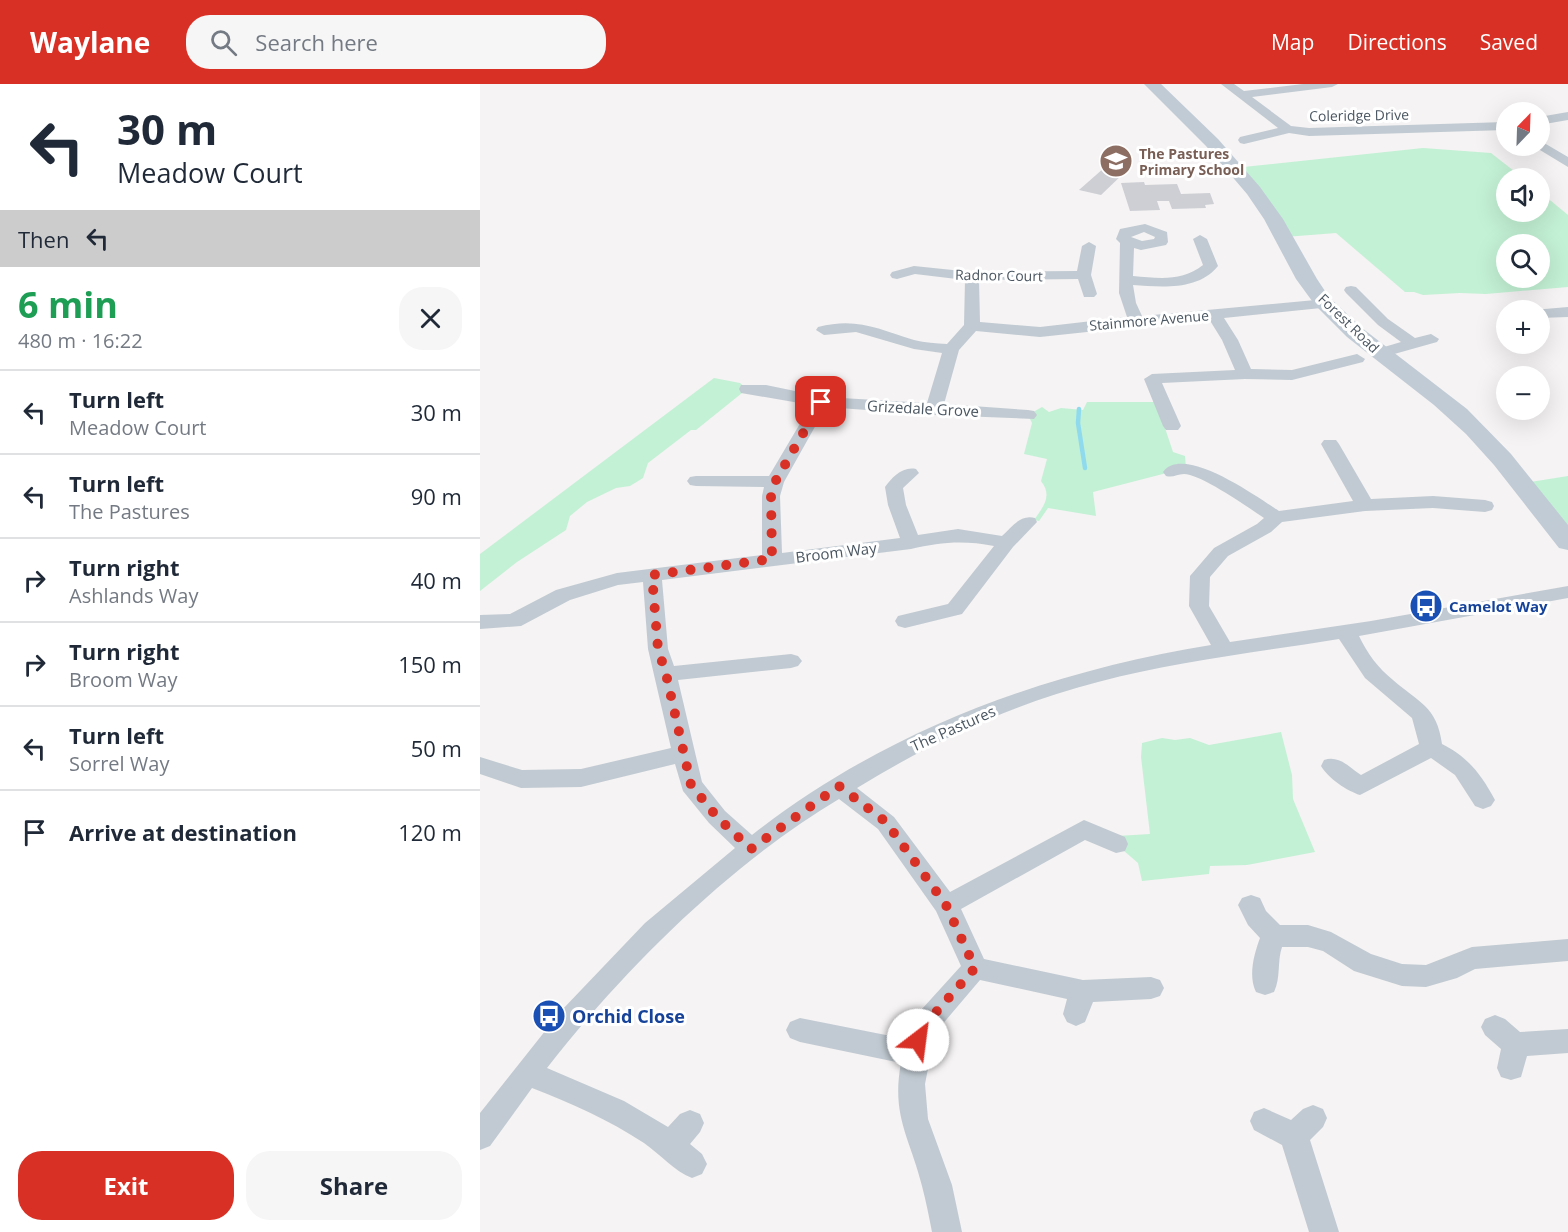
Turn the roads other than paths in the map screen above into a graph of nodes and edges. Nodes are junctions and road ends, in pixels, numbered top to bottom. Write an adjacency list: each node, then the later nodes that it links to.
1 (1152, 84): 20 (street, Forest Road)
2 (1227, 84): 4 (street, Coleridge Drive)
3 (1332, 84): 4 (street)
4 (1242, 95): 8 (street, Coleridge Drive)
5 (1568, 116): 6 (street)
6 (1550, 119)
7 (1496, 126): 8 (street, Coleridge Drive)
8 (1287, 129): 9 (street)
9 (1244, 140)
10 (1550, 151): 11 (street)
11 (1568, 163)
12 (1200, 239): 18 (street)
13 (1127, 242): 18 (street)
14 (1089, 246): 16 (street)
15 (897, 275): 17 (street, Radnor Court)
16 (1084, 275): 17 (street, Radnor Court); 23 (street)
17 (972, 276): 24 (street)
18 (1125, 280): 22 (street)
19 (1351, 290): 27 (street)
20 (1326, 304): 21 (street, Stainmore Avenue); 29 (street, Forest Road)
21 (1214, 314): 22 (street, Stainmore Avenue); 30 (street)
22 (1137, 321): 23 (street, Stainmore Avenue)
23 (1092, 325): 24 (street, Stainmore Avenue)
24 (972, 326): 28 (street)
25 (824, 330): 28 (street)
26 (1431, 339): 27 (street)
27 (1413, 344): 29 (street)
28 (951, 349): 33 (street)
29 (1369, 356): 30 (street); 45 (street, Forest Road)
30 (1245, 374): 35 (street)
31 (757, 385): 32 (street, Grizedale Grove)
32 (821, 402): 33 (street, Grizedale Grove); 40 (street)
33 (934, 410): 34 (street, Grizedale Grove)
34 (1034, 415)
35 (1172, 426)
36 (1330, 444): 41 (street)
37 (1181, 465): 43 (street)
38 (910, 473): 46 (street)
39 (696, 481): 40 (street)
40 (775, 482): 48 (street)
41 (1365, 505): 42 (street); 43 (street)
42 (1485, 506)
43 (1276, 517): 56 (street)
44 (1028, 522): 47 (street)
45 (1568, 542)
46 (911, 543): 47 (street, Broom Way); 48 (street, Broom Way)
47 (1006, 543): 52 (street)
48 (772, 559): 49 (street, Broom Way)
49 (652, 575): 51 (street, Broom Way); 58 (street)
50 (1568, 592): 54 (street, The Pastures)
51 (514, 621): 53 (street, Broom Way); 55 (street)
52 (905, 621)
53 (480, 622)
54 (1346, 631): 56 (street, The Pastures); 59 (street)
55 (510, 642)
56 (1224, 650): 63 (street, The Pastures)
57 (791, 661): 58 (street)
58 (666, 674): 60 (street)
59 (1431, 748): 62 (street); 64 (street)
60 (685, 753): 61 (street); 66 (street)
61 (480, 765)
62 (1332, 766)
63 (839, 786): 66 (street, The Pastures); 67 (street)
64 (1484, 800)
65 (1116, 844): 67 (street)
66 (751, 849): 78 (street, The Pastures)
67 (946, 905): 71 (street)
68 (1251, 905): 69 (street)
69 (1274, 936): 70 (street); 72 (street)
70 (1568, 950)
71 (975, 968): 73 (street); 77 (street)
72 (1265, 984)
73 (1151, 988)
74 (800, 1030): 77 (street)
75 (1568, 1041): 76 (street)
76 (1507, 1047)
77 (915, 1053): 82 (street)
78 (527, 1073): 80 (street, The Pastures); 81 (street)
79 (1264, 1121): 83 (street)
80 (480, 1136)
81 (692, 1164)
82 (947, 1232)
83 (1324, 1232)

